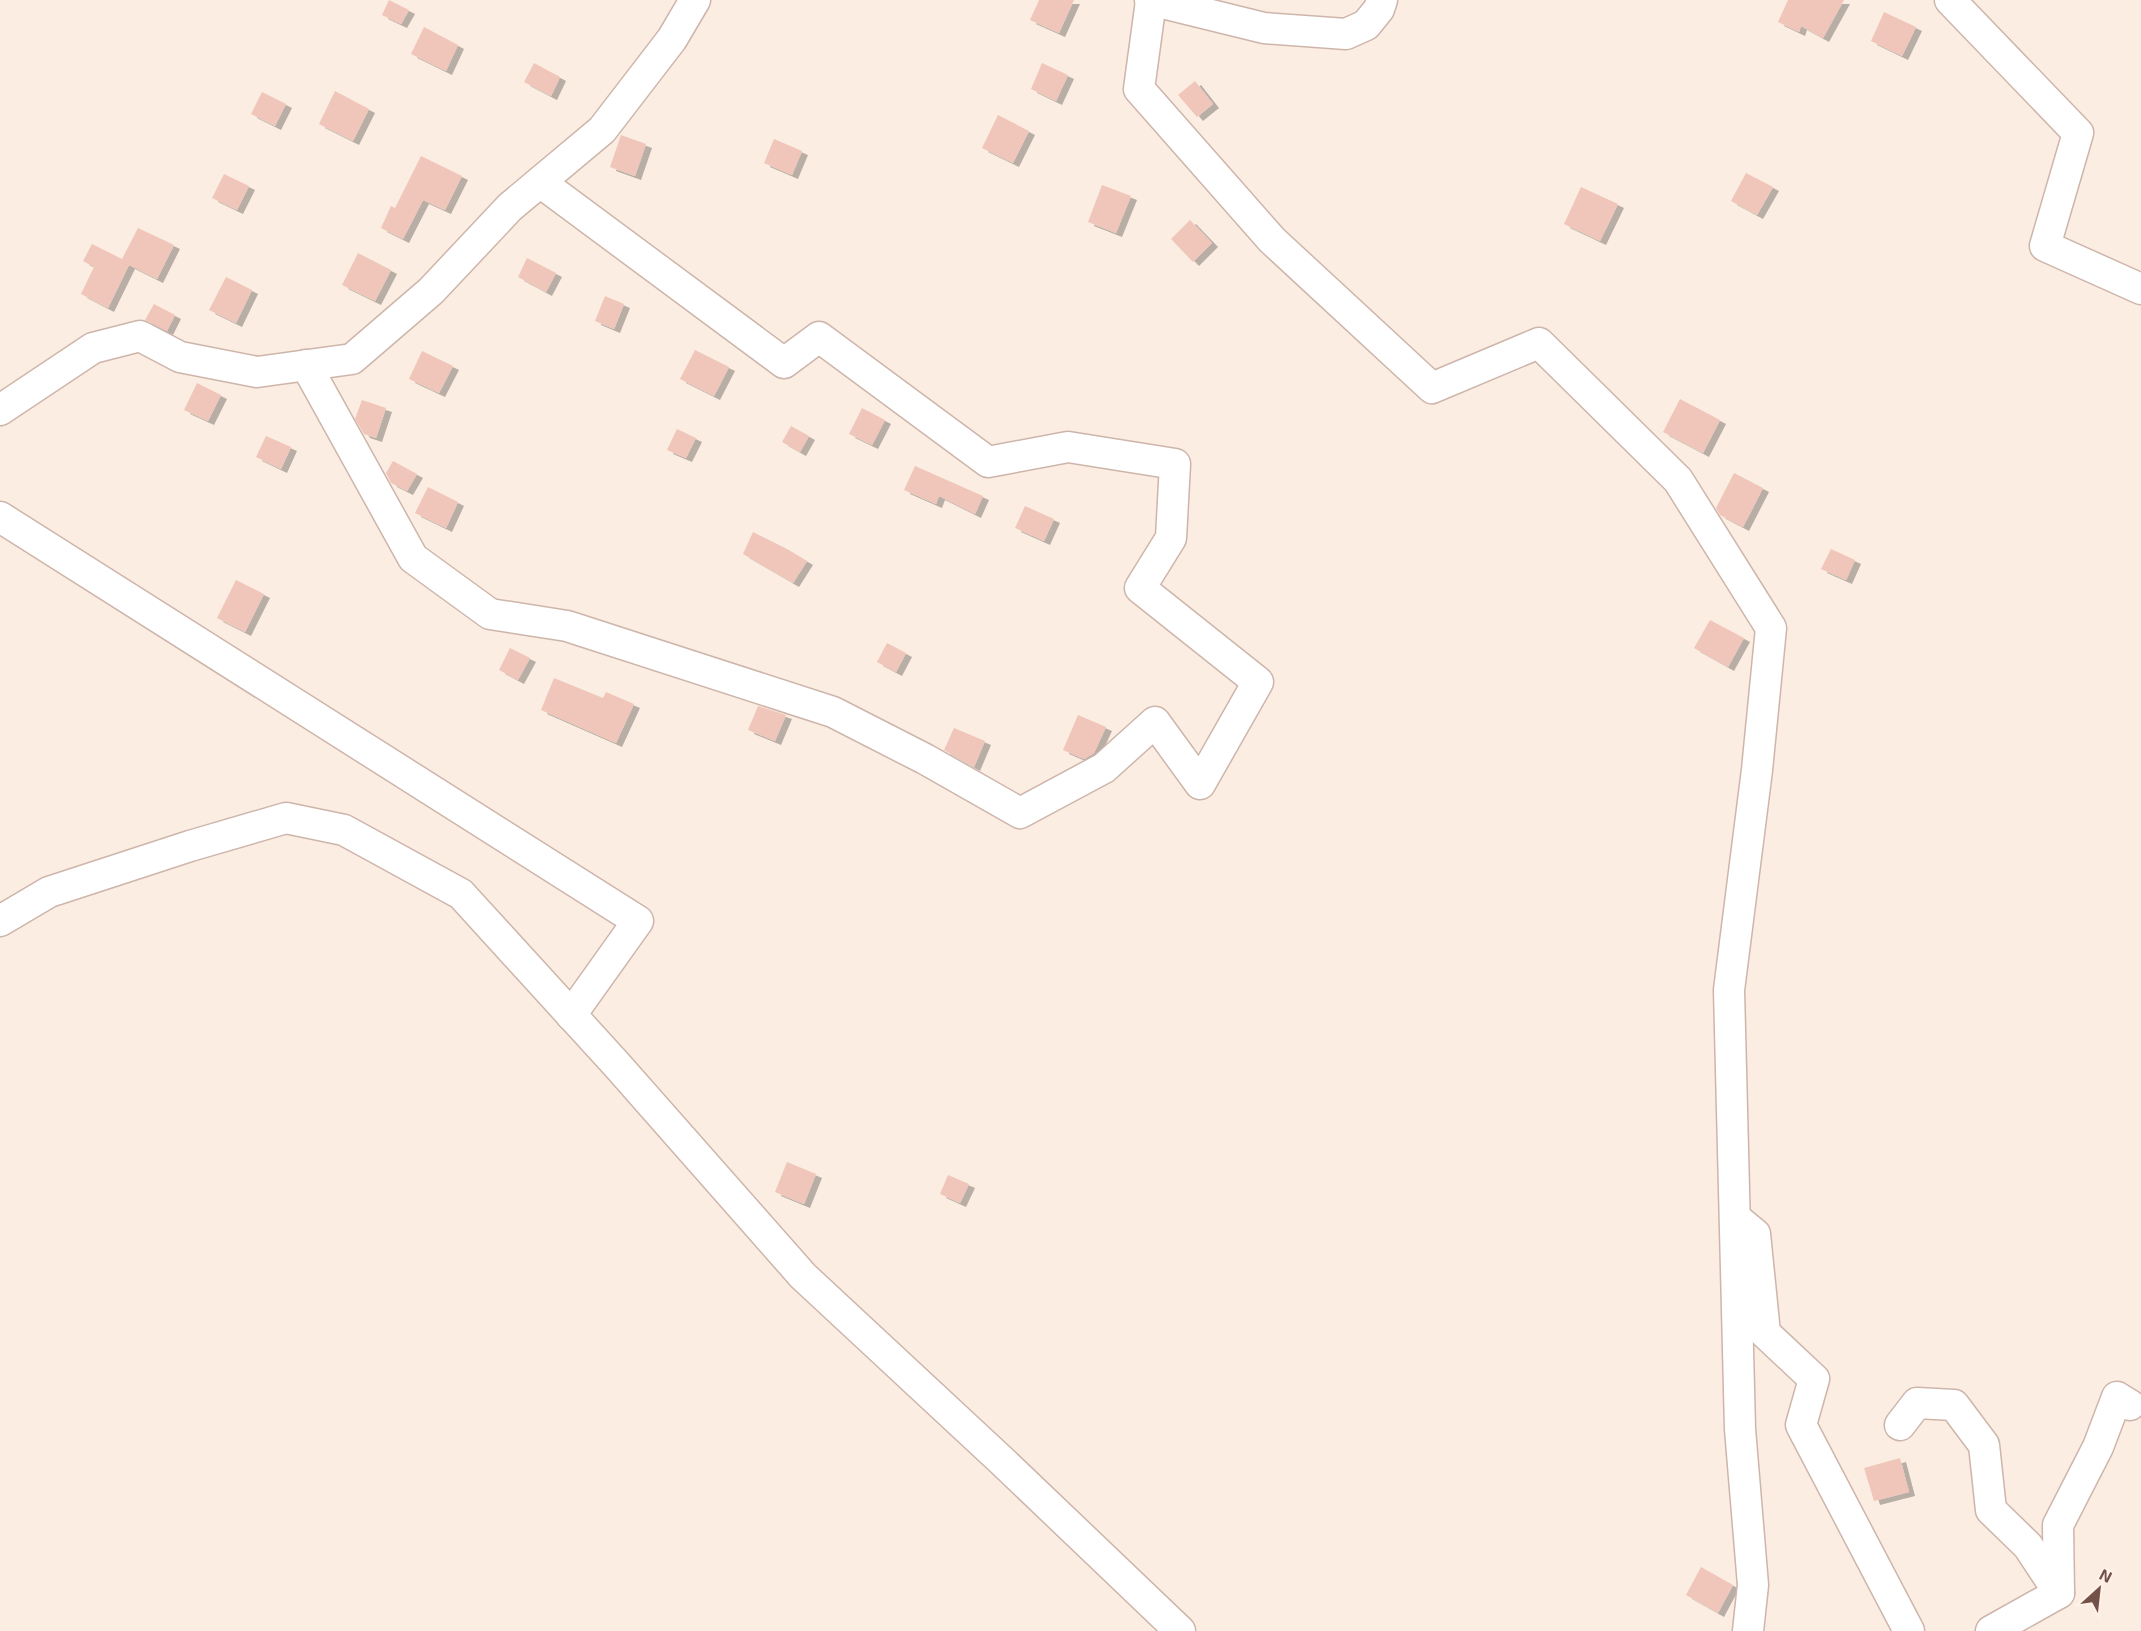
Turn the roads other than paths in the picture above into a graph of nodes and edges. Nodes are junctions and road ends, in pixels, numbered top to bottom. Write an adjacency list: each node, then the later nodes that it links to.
1 (695, 0): 5 (street)
2 (1151, 0): 3 (street); 12 (street)
3 (1382, 0)
4 (1950, 0): 6 (street)
5 (540, 182): 7 (street); 7 (street)
6 (2141, 289)
7 (306, 365): 8 (street)
8 (0, 410)
9 (0, 518): 11 (street)
10 (0, 921): 11 (street)
11 (571, 1015): 16 (street)
12 (1735, 1217): 17 (street); 18 (street)
13 (2130, 1405): 15 (street)
14 (1900, 1425): 15 (street)
15 (2058, 1593): 19 (street)
16 (1180, 1631)
17 (1748, 1631)
18 (1909, 1631)
19 (1991, 1631)

